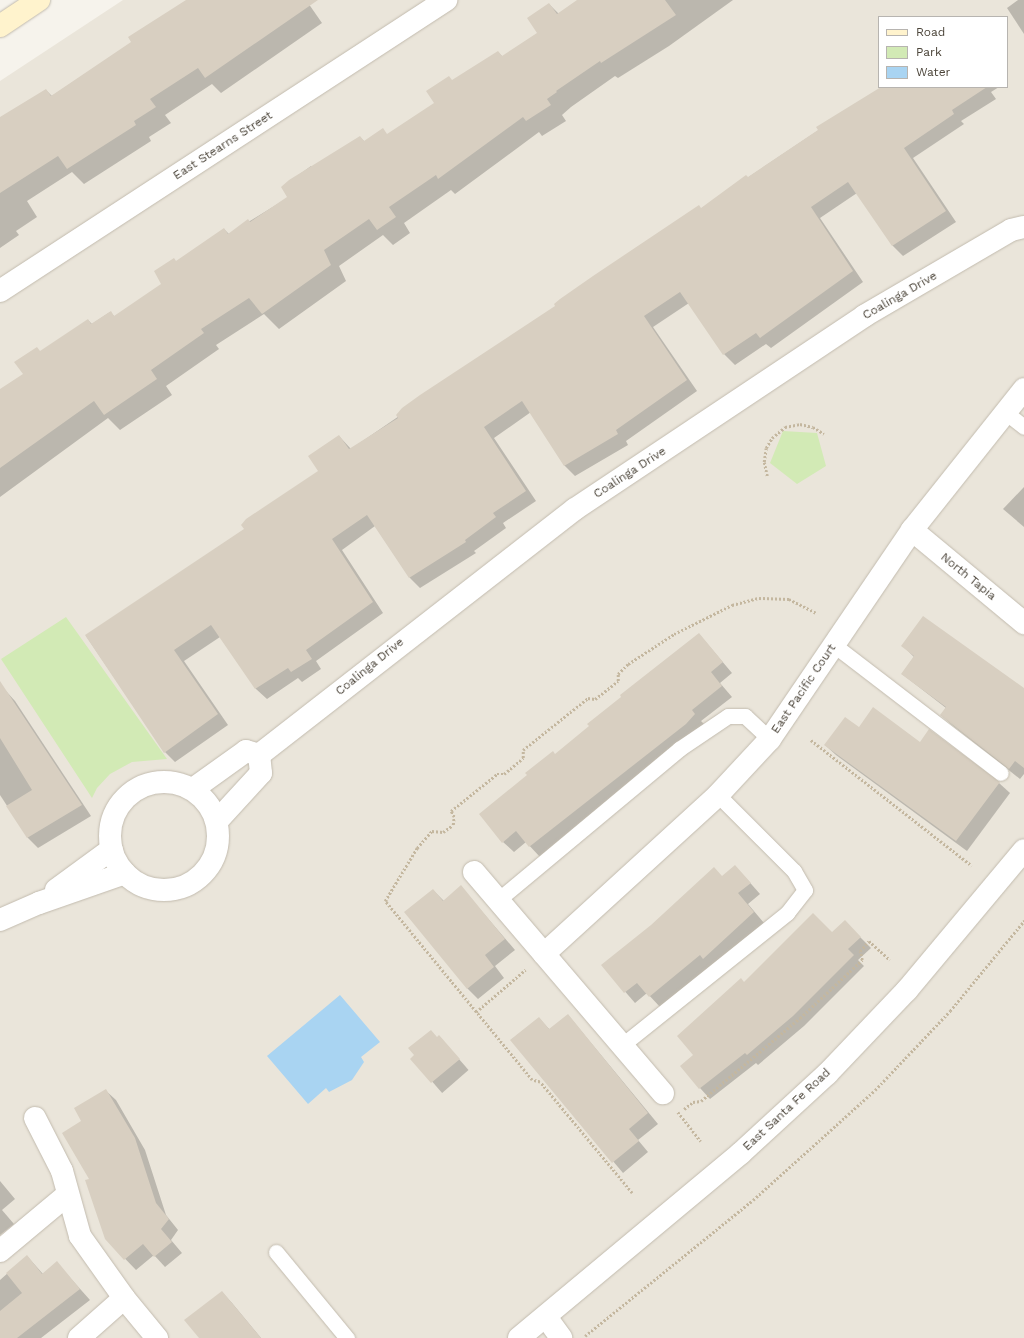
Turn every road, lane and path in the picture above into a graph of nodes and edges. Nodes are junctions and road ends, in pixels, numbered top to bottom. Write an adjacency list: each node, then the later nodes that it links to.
1 (39, 0): 3 (main road)
2 (446, 0): 5 (street, East Stearns Street)
3 (0, 26)
4 (1024, 227): 16 (street, Coalinga Drive)
5 (0, 291)
6 (1024, 389): 7 (street, East Pacific Court)
7 (1005, 412): 8 (lane); 11 (street, East Pacific Court)
8 (1024, 426)
9 (824, 434): 10 (path)
10 (767, 476)
11 (912, 530): 12 (street, North Tapia); 13 (street, East Pacific Court)
12 (1024, 623)
13 (834, 645): 14 (street, East Pacific Court); 17 (lane)
14 (770, 739): 19 (street, East Pacific Court); 26 (lane)
15 (810, 740): 23 (path)
16 (259, 755): 18 (street); 20 (street)
17 (1000, 773)
18 (193, 789): 20 (street); 21 (street)
19 (718, 795): 30 (street, East Pacific Court); 33 (lane)
20 (216, 821): 25 (street)
21 (112, 849): 25 (street); 27 (street)
22 (1024, 850): 45 (street, East Santa Fe Road)
23 (972, 866)
24 (474, 872): 26 (street)
25 (125, 873): 27 (street)
26 (498, 900): 30 (street)
27 (39, 903): 28 (street)
28 (0, 920)
29 (1024, 922): 51 (path)
30 (544, 954): 32 (path); 33 (street)
31 (890, 960): 35 (path)
32 (476, 1012)
33 (621, 1046): 34 (street)
34 (663, 1093)
35 (679, 1114)
36 (35, 1118): 41 (street)
37 (683, 1118): 38 (path)
38 (701, 1141)
39 (615, 1173): 40 (path)
40 (632, 1193)
41 (67, 1195): 42 (street); 44 (street)
42 (0, 1250)
43 (276, 1252): 48 (lane)
44 (124, 1298): 46 (street); 47 (street)
45 (546, 1317): 49 (street, East Santa Fe Road); 50 (street)
46 (78, 1338)
47 (157, 1338)
48 (347, 1338)
49 (519, 1338)
50 (561, 1338)
51 (583, 1338)

